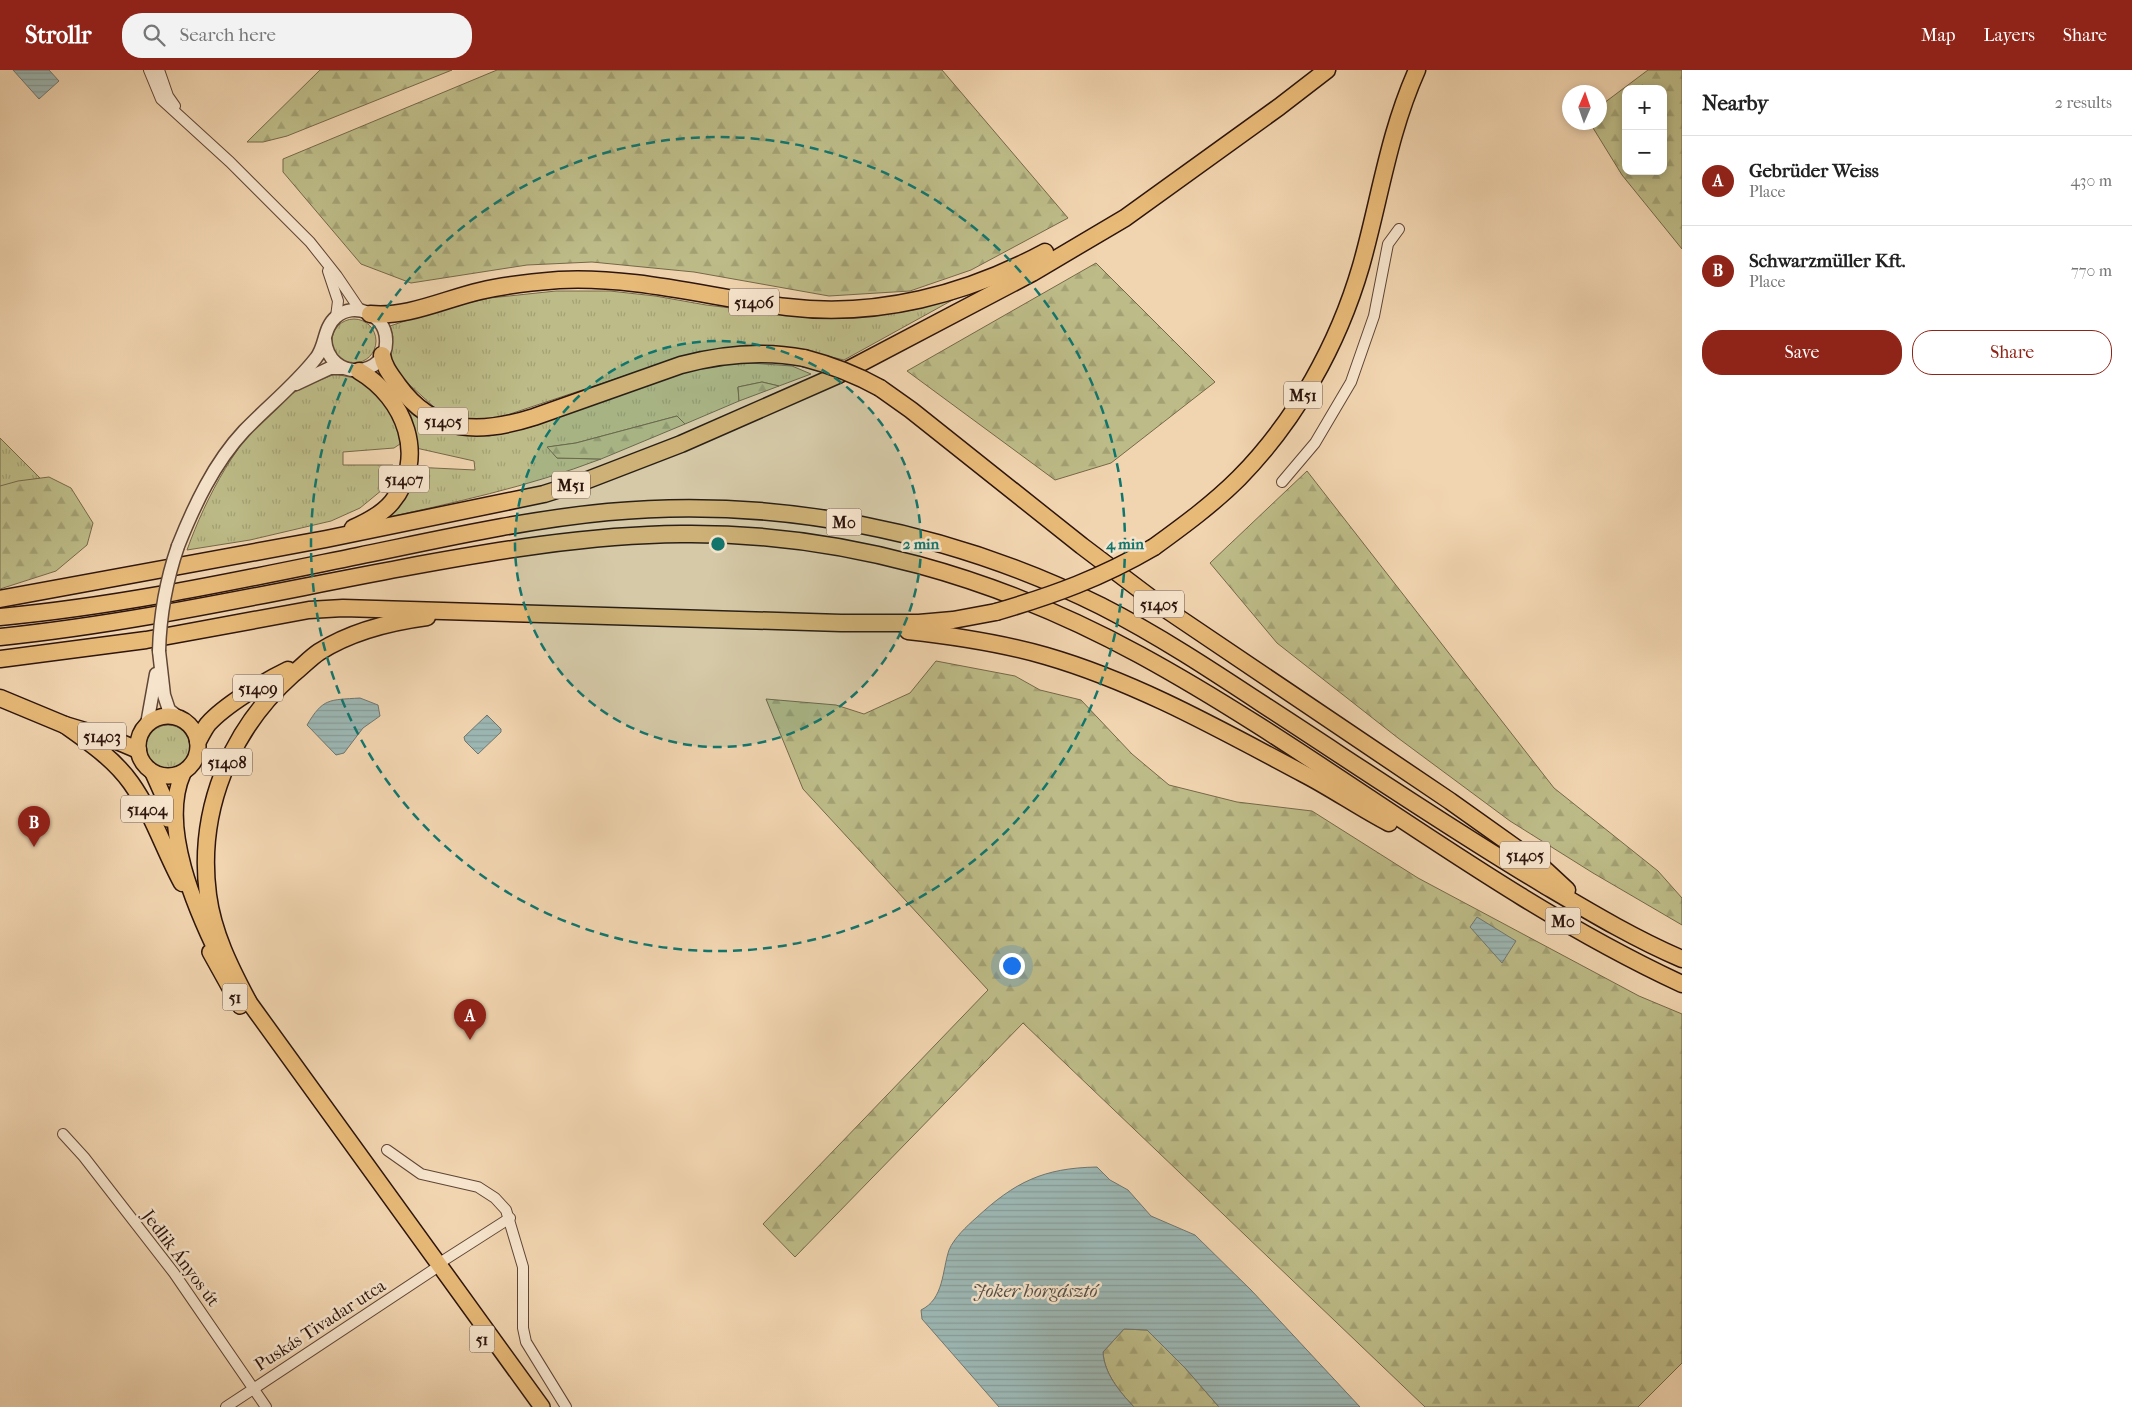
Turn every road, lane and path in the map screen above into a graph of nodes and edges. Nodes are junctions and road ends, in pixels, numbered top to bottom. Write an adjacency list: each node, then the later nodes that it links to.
1 (149, 70): 5 (street)
2 (159, 70): 5 (street)
3 (1327, 70): 6 (highway, M51)
4 (1417, 70): 21 (highway, M51, bridge)
5 (188, 123): 8 (street)
6 (1126, 218): 9 (highway, 51406); 17 (highway, M51)
7 (1399, 229): 16 (street)
8 (324, 260): 9 (street); 10 (street)
9 (365, 312): 10 (street, 51406); 12 (street)
10 (336, 317): 11 (street)
11 (325, 339): 13 (street); 15 (street)
12 (382, 355): 14 (street); 36 (highway, 51405, bridge)
13 (342, 368): 14 (street); 15 (street)
14 (359, 371): 17 (highway, 51407)
15 (289, 387): 23 (street, bridge)
16 (1282, 482)
17 (326, 539): 18 (highway)
18 (0, 599)
19 (476, 612): 21 (highway); 24 (highway, 51408); 25 (highway)
20 (0, 616): 36 (highway, M0)
21 (841, 623): 34 (highway)
22 (0, 637): 34 (highway, M0)
23 (160, 651): 27 (street); 28 (street)
24 (312, 657): 30 (highway, 51409); 39 (highway, 51408)
25 (0, 659)
26 (0, 698): 29 (highway, 51403)
27 (182, 720): 28 (main road); 30 (main road)
28 (147, 724): 31 (main road)
29 (65, 725): 31 (highway, 51403); 35 (highway, 51404)
30 (198, 741): 33 (main road, 51)
31 (138, 750): 32 (main road, 51)
32 (153, 773): 33 (main road); 35 (main road, 51)
33 (183, 773): 39 (main road, 51)
34 (1448, 849): 38 (highway, M0)
35 (182, 883): 43 (main road, 51)
36 (1594, 915): 37 (highway, M0)
37 (1682, 960)
38 (1682, 984)
39 (248, 1001): 43 (main road, 51)
40 (63, 1134): 44 (street, Jedlik Ányos út)
41 (387, 1150): 42 (street)
42 (510, 1218): 43 (street, Puskás Tivadar utca); 49 (street)
43 (435, 1267): 44 (street, Puskás Tivadar utca); 47 (main road, 51); 48 (main road, 51)
44 (255, 1388): 45 (street, Puskás Tivadar utca); 46 (street, Jedlik Ányos út)
45 (226, 1407)
46 (266, 1407)
47 (532, 1407)
48 (542, 1407)
49 (566, 1407)

